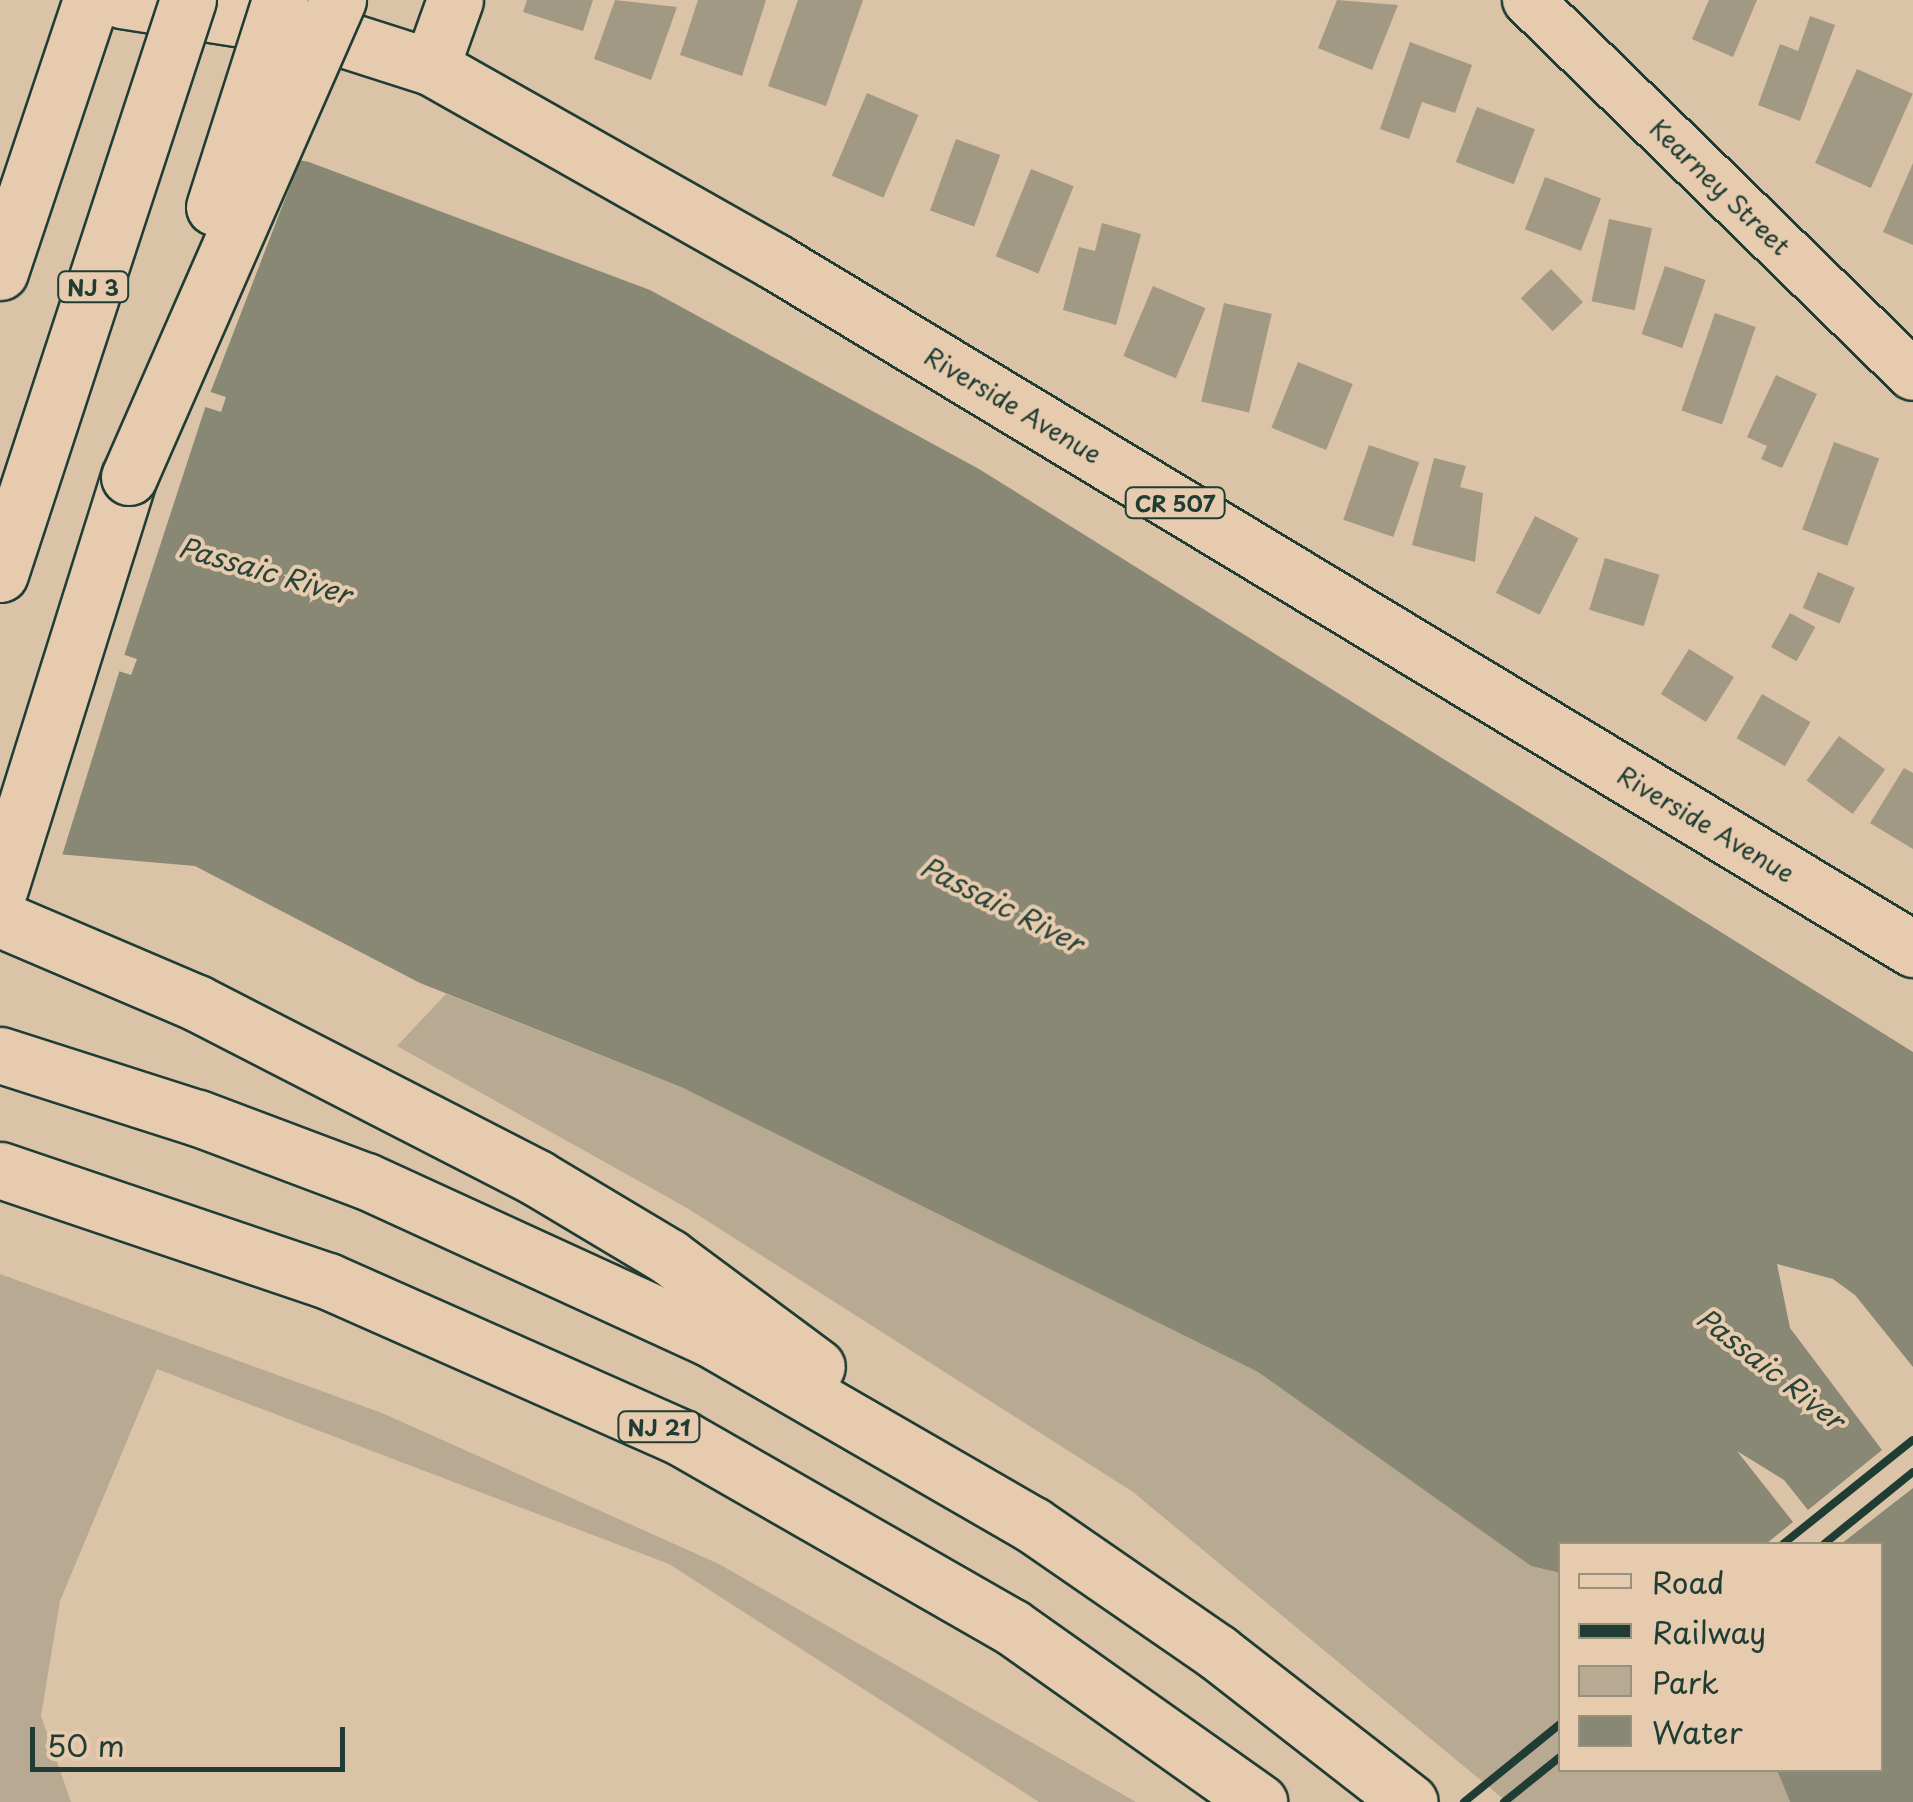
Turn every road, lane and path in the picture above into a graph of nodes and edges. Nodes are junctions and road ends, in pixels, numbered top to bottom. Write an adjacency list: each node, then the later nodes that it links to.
1 (92, 0): 9 (main road)
2 (121, 0): 8 (main road, Riverside Avenue / CR 507)
3 (188, 0): 12 (main road, NJ 3, bridge)
4 (280, 0): 11 (main road, bridge)
5 (338, 0): 11 (main road, bridge)
6 (455, 0): 8 (main road)
7 (1528, 0): 10 (street, Kearney Street)
8 (431, 67): 15 (main road, Riverside Avenue / CR 507)
9 (0, 272)
10 (1913, 375)
11 (129, 477): 13 (main road)
12 (0, 574)
13 (0, 888)
14 (0, 919): 18 (main road)
15 (1913, 949)
16 (0, 1055): 18 (main road)
17 (0, 1170): 19 (main road, NJ 21)
18 (913, 1451): 20 (main road)
19 (1259, 1802)
20 (1410, 1802)

